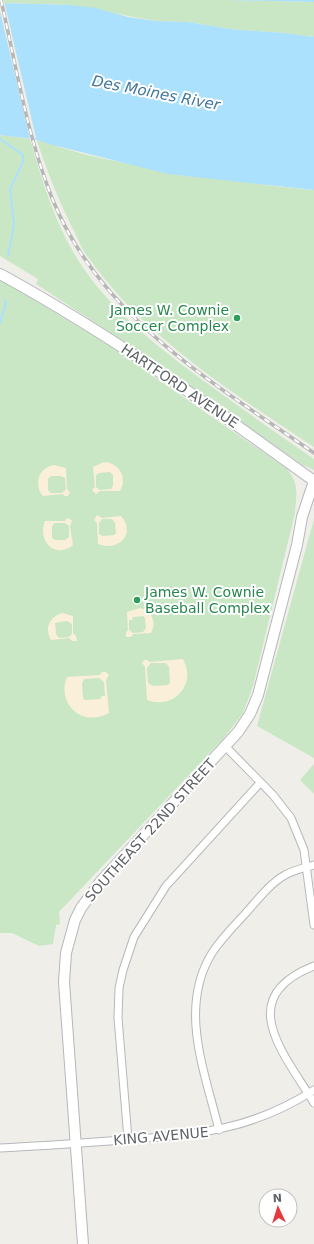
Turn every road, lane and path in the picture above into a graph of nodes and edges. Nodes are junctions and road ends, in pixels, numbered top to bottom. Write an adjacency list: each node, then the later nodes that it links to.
1 (0, 274): 2 (street, HARTFORD AVENUE)
2 (314, 481): 3 (street, SOUTHEAST 22ND STREET)
3 (226, 746): 4 (street); 12 (street, SOUTHEAST 22ND STREET)
4 (260, 783): 5 (street); 11 (street)
5 (311, 866): 6 (street); 10 (street)
6 (314, 925)
7 (314, 966): 8 (street)
8 (311, 1092): 9 (street); 10 (street, KING AVENUE)
9 (314, 1103)
10 (219, 1130): 11 (street, KING AVENUE)
11 (128, 1140): 12 (street, KING AVENUE)
12 (75, 1143): 13 (street, KING AVENUE); 14 (street, SOUTHEAST 22ND STREET)
13 (0, 1148)
14 (83, 1244)

